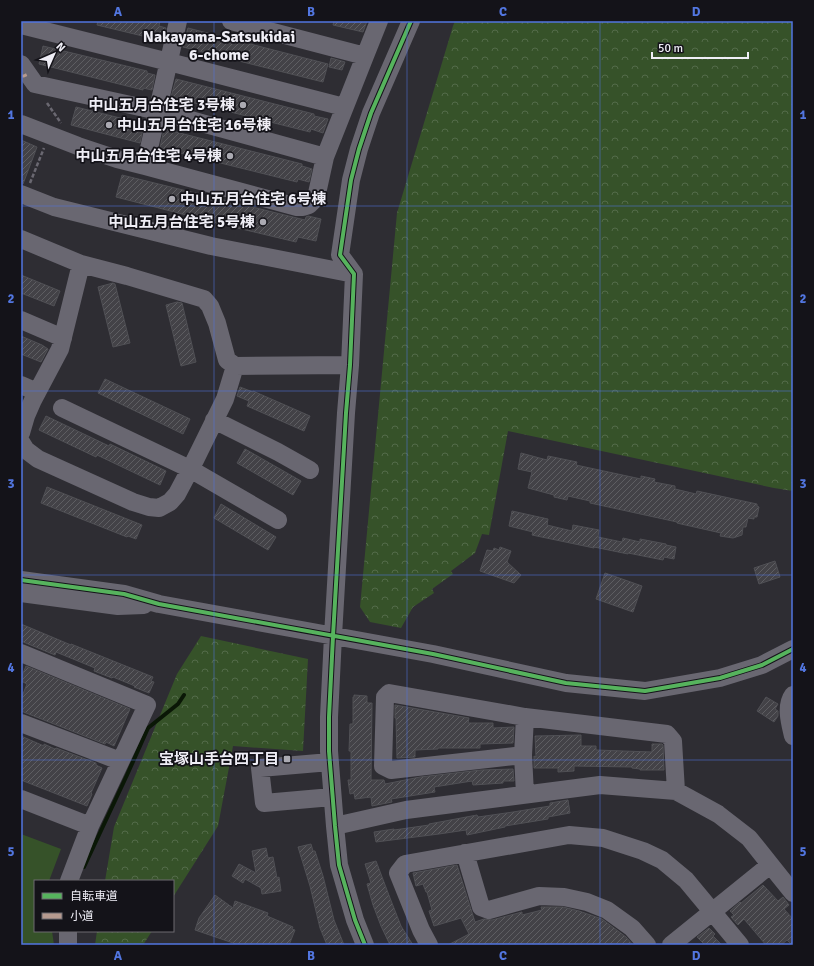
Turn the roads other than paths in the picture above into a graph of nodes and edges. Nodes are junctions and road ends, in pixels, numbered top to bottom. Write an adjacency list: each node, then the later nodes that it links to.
1 (178, 21): 7 (street)
2 (379, 21): 6 (street)
3 (411, 21): 17 (street)
4 (240, 22): 6 (street)
5 (21, 25): 7 (street)
6 (364, 56): 9 (street)
7 (169, 62): 9 (street); 10 (street)
8 (21, 64): 10 (street)
9 (344, 107): 12 (street)
10 (158, 111): 12 (street); 13 (street)
11 (21, 124): 13 (street)
12 (325, 157): 13 (street)
13 (145, 166)
14 (24, 191): 17 (street)
15 (21, 239): 16 (street)
16 (81, 264): 19 (street); 21 (street)
17 (354, 274): 20 (street)
18 (21, 320): 19 (street)
19 (63, 338): 22 (street)
20 (350, 365): 21 (street); 33 (street)
21 (235, 366): 24 (street)
22 (29, 388): 25 (street)
23 (62, 408): 27 (street)
24 (214, 420): 27 (street); 28 (street)
25 (21, 433)
26 (21, 442): 27 (street)
27 (190, 469): 29 (street)
28 (310, 470)
29 (278, 520)
30 (21, 580): 32 (street)
31 (21, 593): 32 (street)
32 (159, 604): 33 (street)
33 (333, 636): 34 (street); 42 (street)
34 (793, 649)
35 (21, 653): 41 (street)
36 (793, 695): 39 (street)
37 (525, 717): 40 (street); 40 (street); 43 (street)
38 (21, 723): 41 (street)
39 (793, 736)
40 (523, 755): 44 (street)
41 (120, 761): 47 (street)
42 (330, 762): 45 (street); 45 (street)
43 (676, 791): 44 (street); 50 (street)
44 (525, 794): 48 (street)
45 (332, 797): 48 (street)
46 (21, 799): 47 (street)
47 (90, 826): 51 (street)
48 (335, 826): 56 (street)
49 (465, 853): 53 (street); 57 (street); 58 (street)
50 (770, 865): 52 (street); 53 (street)
51 (69, 880)
52 (793, 893)
53 (713, 911): 59 (street); 60 (street)
54 (68, 932): 55 (street)
55 (68, 945)
56 (365, 945)
57 (429, 945)
58 (647, 945)
59 (670, 945)
60 (740, 945)

